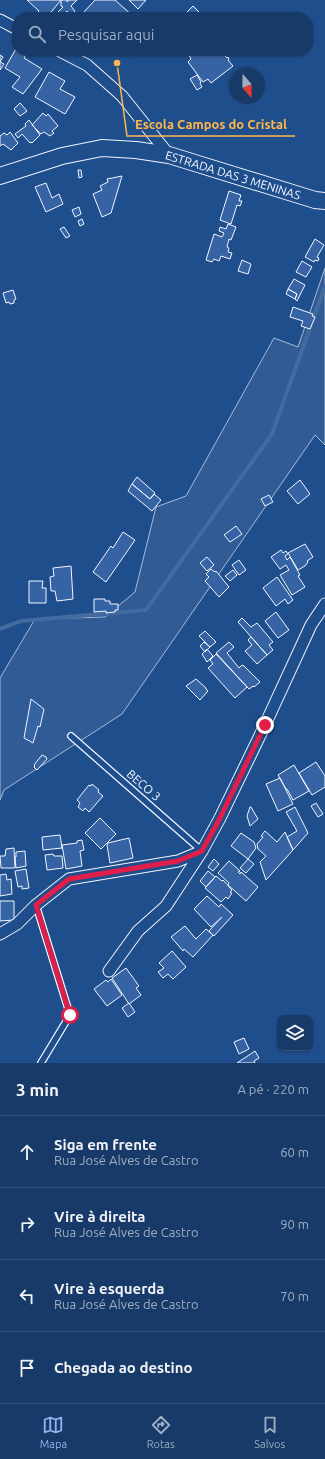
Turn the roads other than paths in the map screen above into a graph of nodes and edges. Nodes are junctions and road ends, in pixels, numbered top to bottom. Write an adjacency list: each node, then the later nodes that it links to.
1 (0, 20): 2 (street)
2 (12, 26)
3 (70, 56): 4 (street)
4 (169, 155): 5 (main road, ESTRADA DAS 3 MENINAS); 6 (main road, ESTRADA DAS 3 MENINAS)
5 (0, 176)
6 (320, 201)
7 (325, 604): 9 (street)
8 (71, 736): 9 (lane, BECO 3)
9 (202, 851): 10 (street); 12 (street)
10 (36, 905): 11 (street); 13 (lane)
11 (0, 934)
12 (109, 971)
13 (41, 1063)

